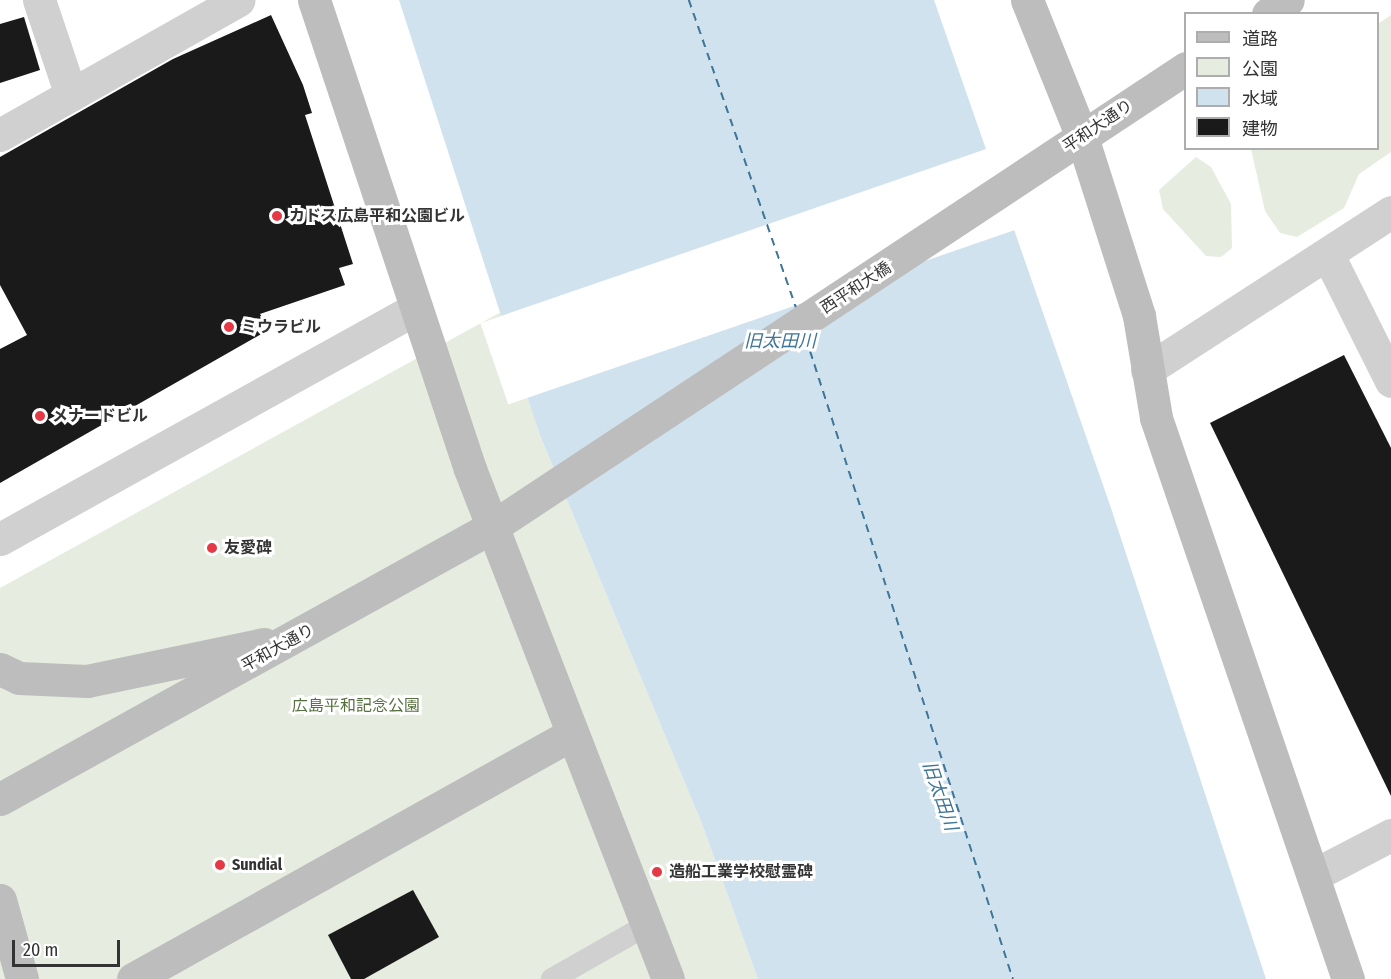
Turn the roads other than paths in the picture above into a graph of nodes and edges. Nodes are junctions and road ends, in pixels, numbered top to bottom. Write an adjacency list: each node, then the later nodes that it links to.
1 (39, 0): 8 (street)
2 (239, 0): 8 (street)
3 (314, 0): 14 (street)
4 (1028, 0): 10 (street)
5 (1288, 0): 6 (street)
6 (1271, 12)
7 (1184, 69): 10 (street, 平和大通り)
8 (71, 94): 9 (street)
9 (0, 135)
10 (1083, 137): 11 (street, 平和大通り); 15 (street)
11 (1011, 186): 17 (street, 西平和大橋)
12 (1391, 212): 13 (street)
13 (1328, 255): 15 (street); 16 (street)
14 (416, 308): 18 (street); 19 (street)
15 (1147, 370): 25 (street)
16 (1391, 381)
17 (552, 489): 18 (street, 平和大通り)
18 (492, 527): 20 (street, 平和大通り); 22 (street)
19 (0, 538)
20 (298, 637): 21 (street); 23 (street, 平和大通り)
21 (0, 669)
22 (572, 734): 27 (street); 29 (street)
23 (0, 799)
24 (1391, 834): 25 (street)
25 (1314, 874): 32 (street)
26 (0, 900): 28 (street)
27 (647, 925): 30 (lane); 31 (street)
28 (22, 979)
29 (132, 979)
30 (552, 979)
31 (668, 979)
32 (1348, 979)

